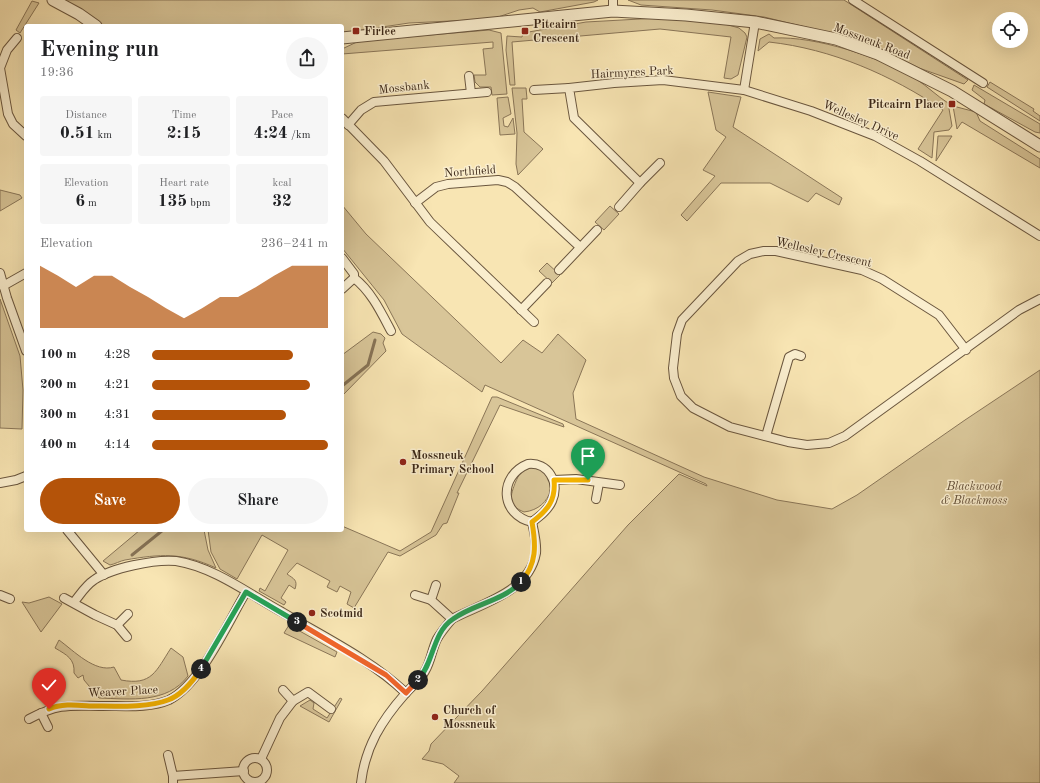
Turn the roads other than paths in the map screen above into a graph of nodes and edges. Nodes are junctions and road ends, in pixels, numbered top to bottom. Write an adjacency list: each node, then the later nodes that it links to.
1 (53, 0): 5 (street)
2 (853, 0): 9 (street)
3 (613, 6): 4 (street, Mossneuk Road); 7 (street, Mossneuk Road)
4 (755, 22): 12 (street); 17 (street, Mossneuk Road)
5 (93, 24)
6 (17, 38): 16 (street)
7 (344, 38)
8 (469, 76): 14 (street)
9 (982, 83)
10 (569, 88): 11 (street, Hairmyres Park); 12 (street, Hairmyres Park); 19 (street)
11 (534, 90)
12 (744, 90): 23 (street, Wellesley Drive)
13 (488, 92): 14 (street, Mossbank)
14 (471, 93): 15 (street, Mossbank)
15 (345, 122): 20 (street)
16 (24, 134)
17 (1040, 146)
18 (660, 163): 19 (street)
19 (640, 183): 21 (street)
20 (415, 203): 24 (street, Northfield); 34 (street)
21 (619, 207)
22 (597, 230): 24 (street)
23 (1040, 236)
24 (580, 247): 26 (street)
25 (344, 261): 29 (street)
26 (559, 270)
27 (0, 273): 31 (street)
28 (24, 274): 31 (street)
29 (354, 278): 32 (street); 36 (street)
30 (547, 283): 34 (street)
31 (3, 286): 37 (street)
32 (344, 287)
33 (1040, 299): 38 (street, Wellesley Crescent)
34 (521, 310): 35 (street)
35 (534, 322)
36 (391, 331)
37 (24, 345)
38 (966, 350): 40 (street, Wellesley Crescent); 40 (street, Wellesley Crescent)
39 (801, 356): 40 (street)
40 (766, 436)
41 (24, 477): 43 (street)
42 (554, 480): 44 (street); 47 (street); 47 (street)
43 (0, 483)
44 (599, 483): 45 (street); 46 (street)
45 (620, 485)
46 (596, 499)
47 (532, 522): 59 (street)
48 (71, 532): 49 (street)
49 (104, 575): 51 (street); 57 (street)
50 (436, 585): 56 (street)
51 (246, 592): 63 (street); 66 (street, Weaver Place)
52 (0, 595): 55 (street)
53 (415, 595): 56 (street)
54 (64, 598): 57 (street)
55 (10, 599)
56 (431, 600): 59 (street)
57 (74, 602): 60 (street)
58 (128, 614): 60 (street)
59 (452, 619): 63 (street)
60 (117, 625): 61 (street)
61 (127, 637)
62 (283, 690): 64 (street)
63 (406, 693): 74 (street)
64 (293, 701): 65 (street); 70 (street)
65 (331, 709)
66 (41, 713): 67 (street, Weaver Place); 68 (street)
67 (29, 719)
68 (48, 727)
69 (168, 755): 72 (street)
70 (261, 759): 71 (street); 73 (street)
71 (244, 771): 72 (street); 73 (street)
72 (173, 780)
73 (266, 781)
74 (361, 783)

